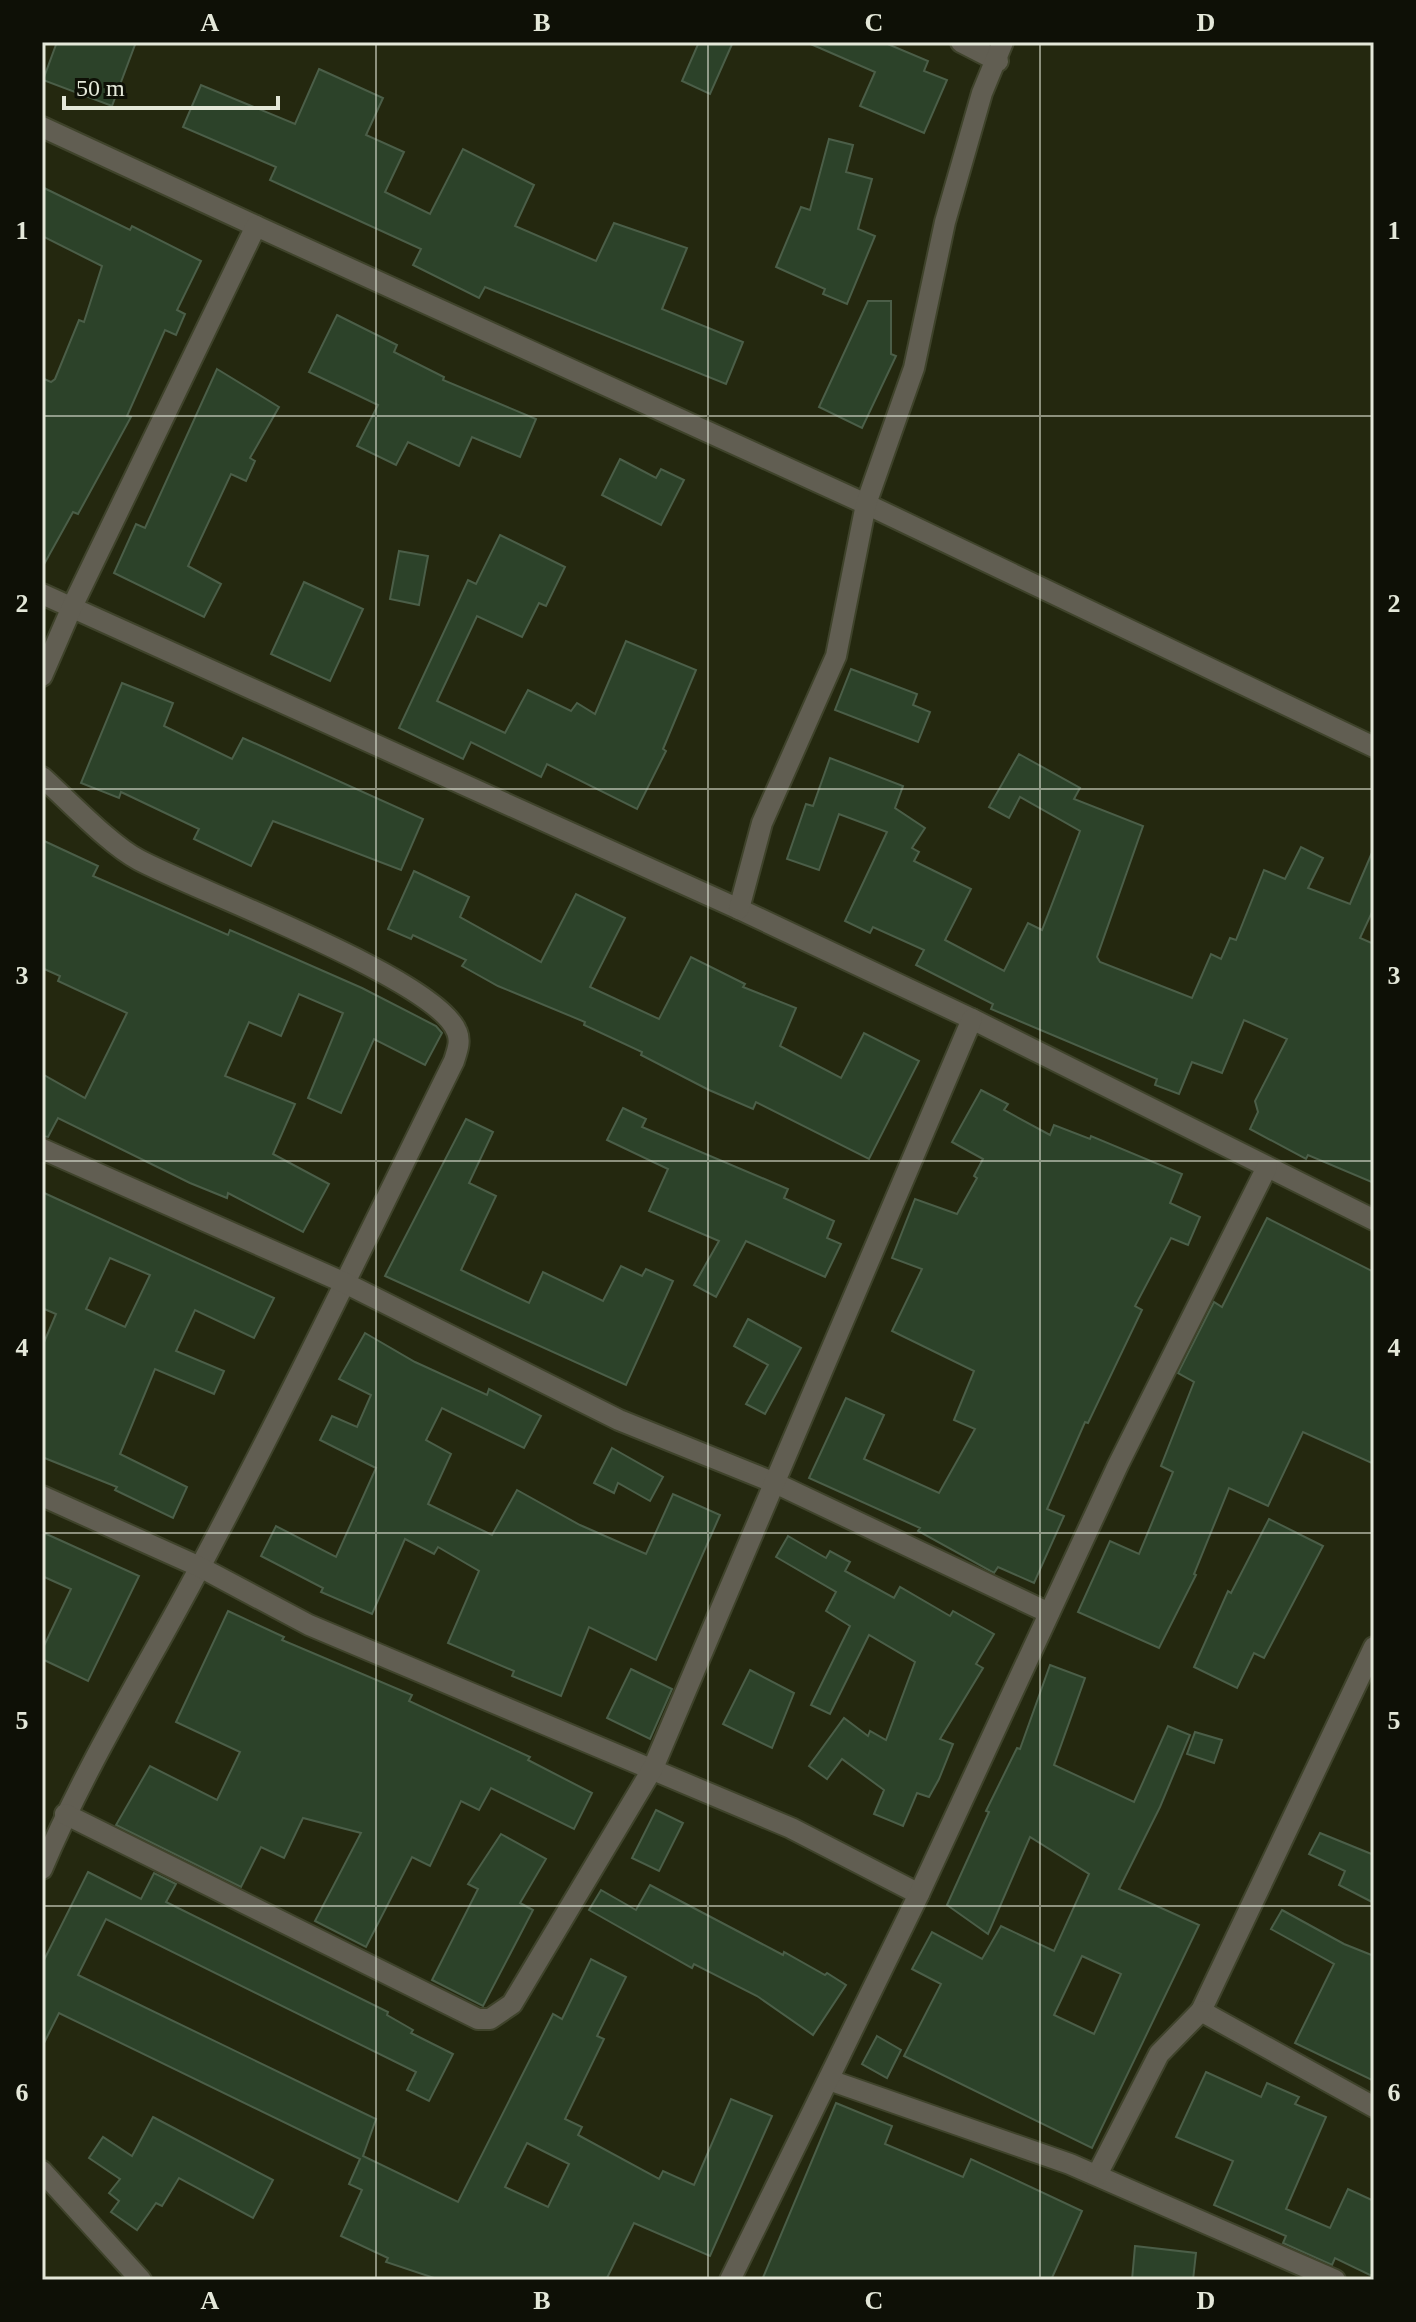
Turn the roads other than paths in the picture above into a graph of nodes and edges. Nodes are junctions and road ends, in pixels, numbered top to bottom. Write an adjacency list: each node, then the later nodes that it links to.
1 (961, 42): 2 (street)
2 (1000, 51): 5 (street)
3 (42, 127): 4 (street)
4 (256, 226): 5 (street); 7 (street)
5 (866, 504): 9 (street); 11 (street)
6 (42, 594): 7 (street)
7 (72, 607): 8 (street); 11 (street)
8 (42, 676)
9 (1374, 747)
10 (42, 777): 16 (street)
11 (739, 909): 12 (street)
12 (972, 1019): 14 (street); 17 (street)
13 (42, 1149): 16 (street)
14 (1267, 1167): 15 (street); 20 (street)
15 (1374, 1220)
16 (345, 1283): 17 (street); 19 (street)
17 (775, 1483): 20 (street); 22 (street)
18 (42, 1496): 19 (street)
19 (200, 1567): 22 (street); 23 (street)
20 (1049, 1613): 25 (street)
21 (1374, 1647): 26 (street)
22 (653, 1768): 23 (street); 25 (street)
23 (65, 1814): 24 (street)
24 (42, 1869)
25 (919, 1894): 27 (street)
26 (1201, 2011): 28 (street); 30 (street)
27 (829, 2080): 30 (street); 32 (street)
28 (1374, 2107)
29 (42, 2171): 31 (street)
30 (1097, 2175): 33 (street)
31 (141, 2280)
32 (730, 2280)
33 (1335, 2280)

